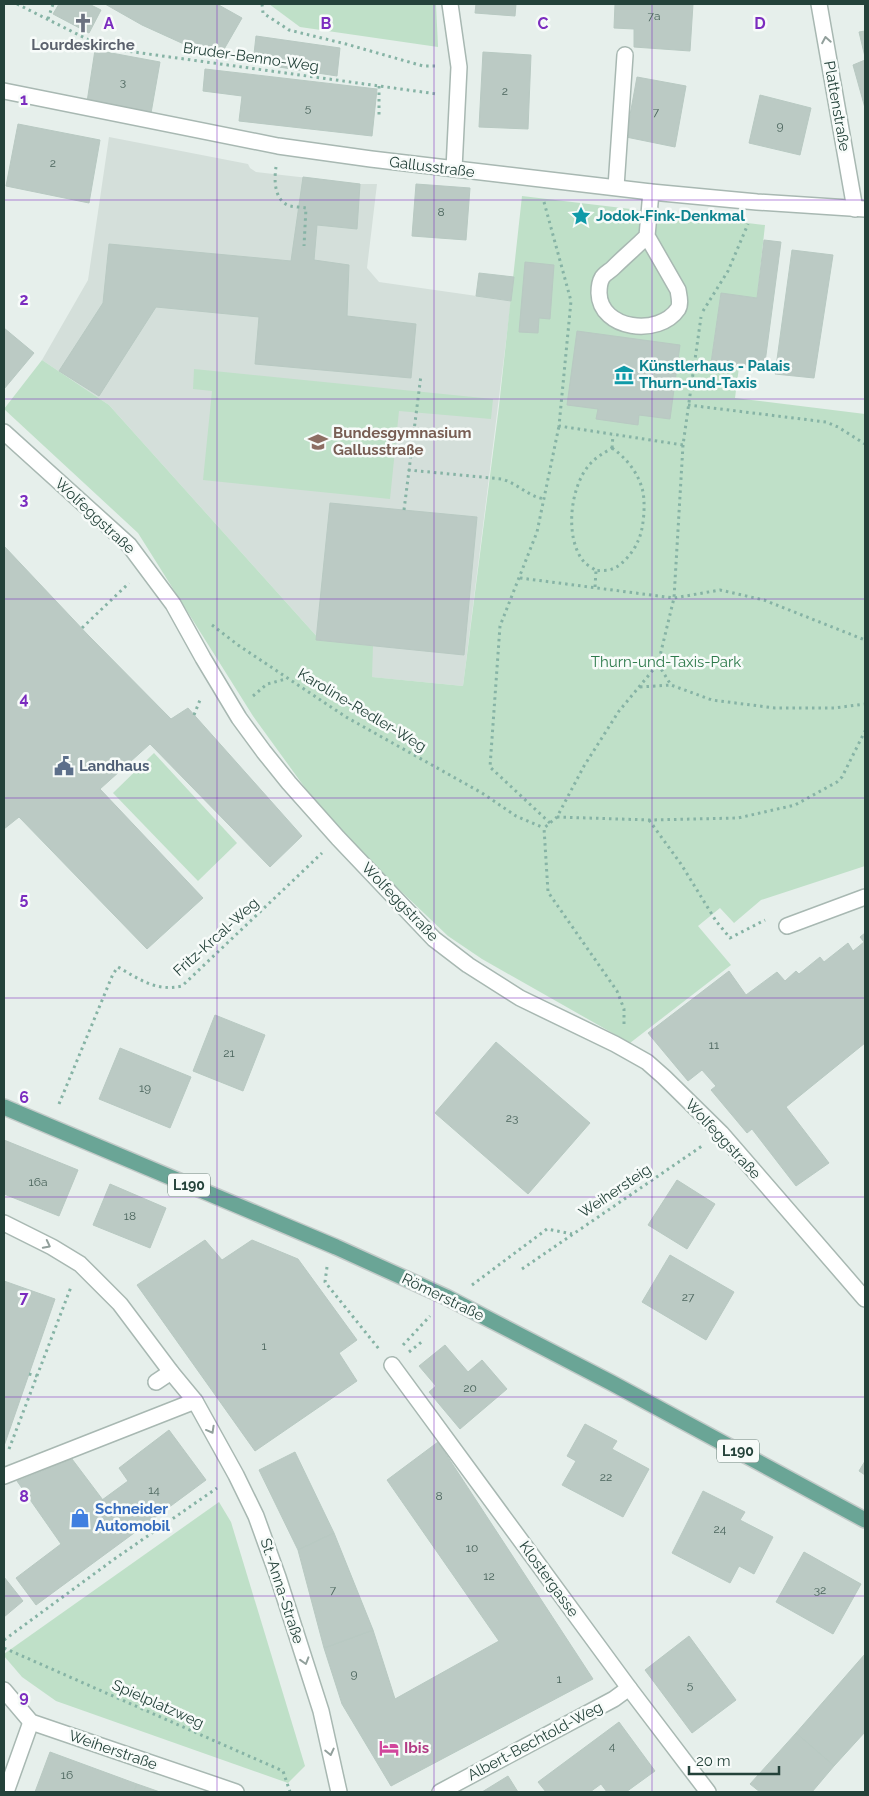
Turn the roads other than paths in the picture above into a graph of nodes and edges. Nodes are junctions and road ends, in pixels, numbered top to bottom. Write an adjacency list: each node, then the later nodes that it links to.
1 (450, 4): 5 (street)
2 (819, 4): 8 (street, Plattenstraße, one-way to 2)
3 (625, 55): 6 (street)
4 (4, 91): 5 (street, Gallusstraße)
5 (454, 169): 6 (street, Gallusstraße)
6 (616, 187): 7 (street, Gallusstraße)
7 (651, 192): 8 (street, Gallusstraße); 9 (street)
8 (860, 209)
9 (647, 236): 9 (street)
10 (4, 432): 15 (street, Wolfeggstraße)
11 (865, 897): 12 (street)
12 (787, 926)
13 (4, 1107): 21 (main road, Römerstraße / L190)
14 (4, 1223): 17 (street, St.-Anna-Straße, one-way to 17)
15 (865, 1299)
16 (392, 1365): 22 (street, Klostergasse)
17 (171, 1372): 18 (street); 19 (street, St.-Anna-Straße)
18 (156, 1382)
19 (195, 1401): 20 (street); 27 (street, St.-Anna-Straße, one-way to 27)
20 (4, 1476)
21 (865, 1520)
22 (629, 1688): 28 (street, Albert-Bechtold-Weg); 29 (street, Klostergasse)
23 (4, 1690): 24 (street)
24 (31, 1722): 25 (street); 26 (street, Weiherstraße)
25 (6, 1792)
26 (236, 1792)
27 (339, 1792)
28 (440, 1792)
29 (708, 1792)

